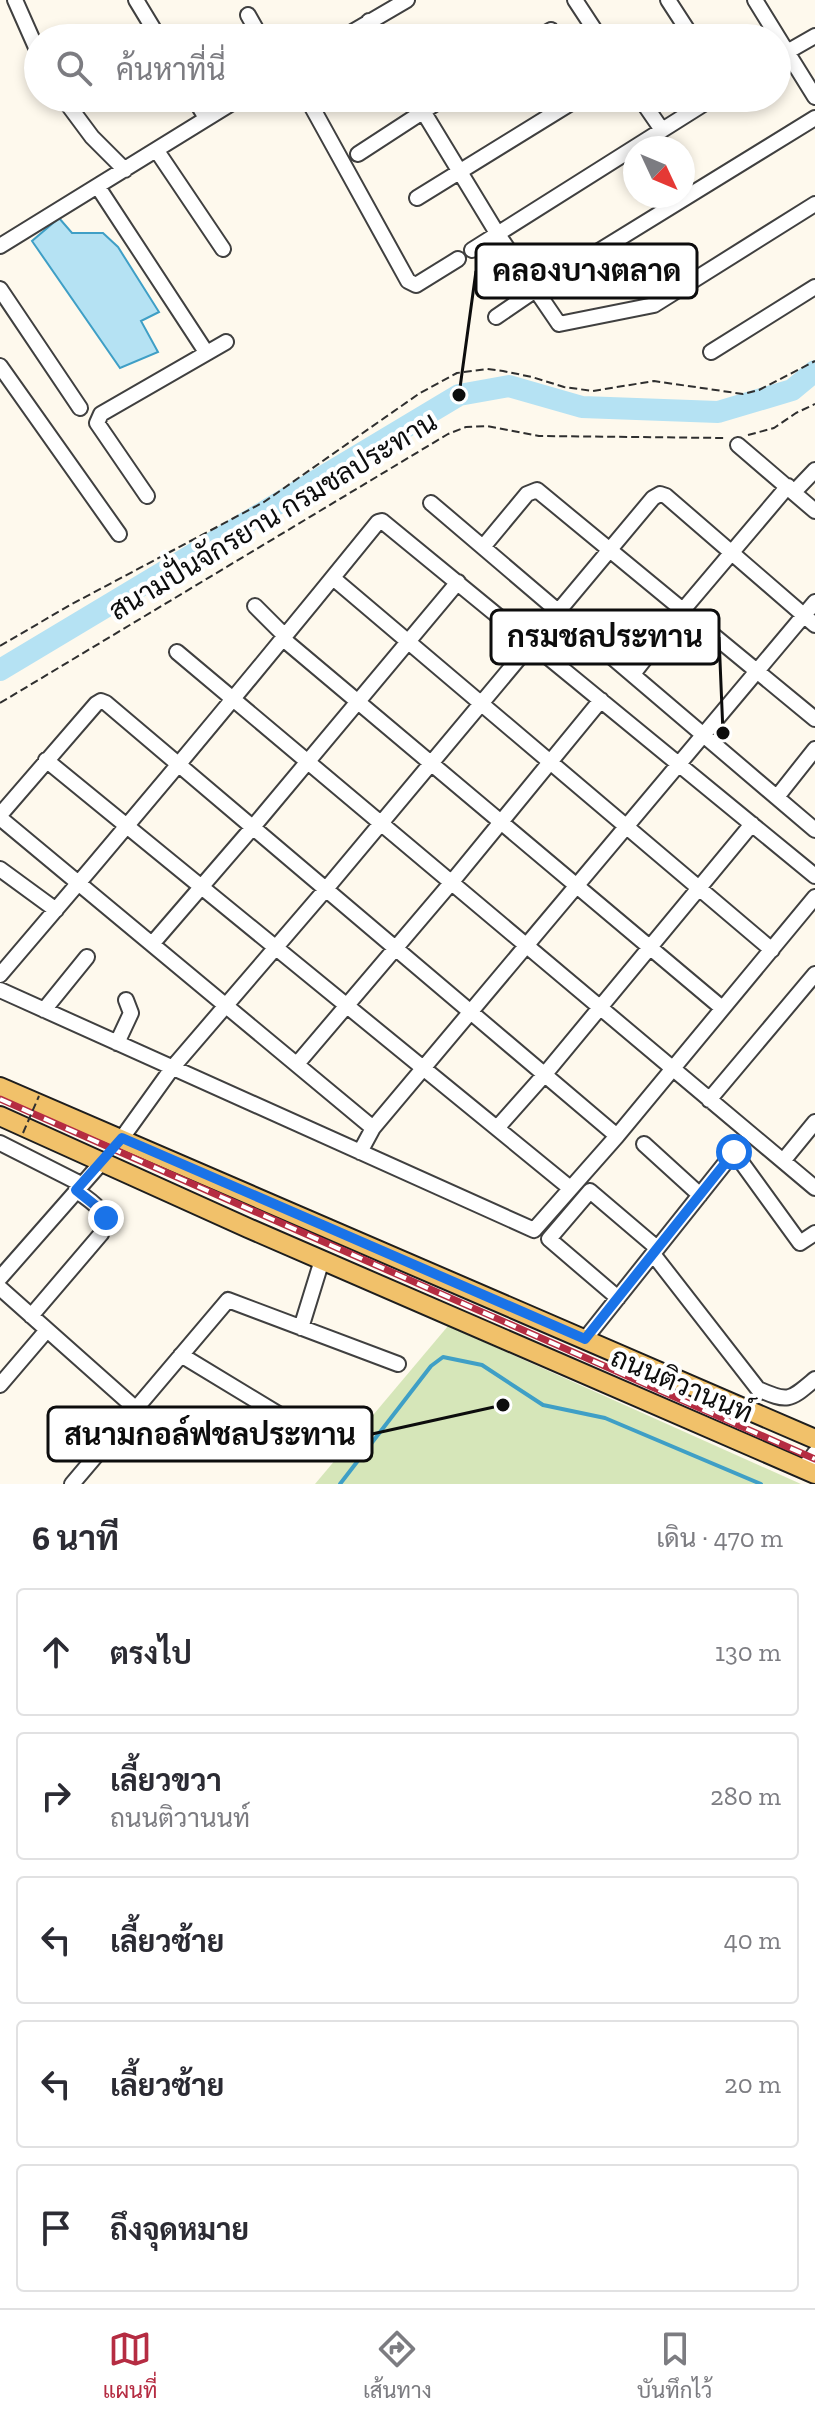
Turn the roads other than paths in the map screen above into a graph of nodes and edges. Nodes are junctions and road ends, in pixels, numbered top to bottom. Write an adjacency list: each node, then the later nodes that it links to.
1 (15, 0): 9 (street)
2 (136, 0): 10 (street)
3 (407, 0): 8 (street)
4 (575, 0): 14 (street)
5 (668, 0): 15 (street)
6 (755, 0): 16 (street)
7 (248, 15): 11 (street)
8 (369, 21): 12 (street); 13 (street)
9 (26, 24)
10 (151, 24)
11 (253, 24)
12 (364, 24)
13 (371, 24)
14 (591, 24)
15 (684, 24)
16 (767, 24)
17 (815, 36): 18 (street)
18 (791, 50)
19 (791, 66): 20 (street)
20 (815, 97)
21 (73, 112): 34 (street)
22 (202, 112): 29 (street)
23 (216, 112): 29 (street)
24 (315, 112): 43 (street)
25 (423, 112): 33 (street); 35 (street)
26 (557, 112): 35 (street)
27 (652, 112): 31 (street)
28 (691, 112): 31 (street)
29 (206, 118): 32 (street)
30 (815, 118): 46 (street)
31 (662, 130): 39 (street)
32 (157, 151): 34 (street); 41 (street)
33 (358, 154)
34 (125, 170): 36 (street)
35 (460, 173): 37 (street); 39 (street)
36 (98, 187): 40 (street); 49 (street)
37 (417, 198)
38 (815, 204): 46 (street)
39 (497, 233): 42 (street); 46 (street)
40 (0, 246)
41 (223, 249)
42 (472, 250)
43 (458, 259)
44 (815, 287): 50 (street)
45 (0, 289): 52 (street)
46 (534, 291): 47 (street)
47 (496, 317)
48 (226, 342): 49 (street)
49 (206, 352): 56 (street)
50 (711, 352)
51 (0, 366): 59 (street)
52 (80, 408)
53 (739, 439): 55 (street)
54 (815, 470): 55 (street)
55 (791, 489): 58 (street); 62 (street)
56 (147, 496)
57 (431, 503): 60 (street)
58 (815, 511)
59 (119, 534)
60 (483, 547): 61 (street); 68 (street)
61 (611, 550): 62 (street); 67 (street); 68 (street)
62 (732, 552): 67 (street); 69 (street)
63 (333, 578): 64 (street); 70 (street); 71 (street)
64 (458, 582): 71 (street); 72 (street)
65 (815, 602): 69 (street)
66 (255, 606): 70 (street)
67 (683, 610): 74 (street); 75 (street)
68 (559, 612): 72 (street); 75 (street)
69 (810, 620): 74 (street)
70 (283, 636): 76 (street); 78 (street)
71 (408, 642): 78 (street); 79 (street)
72 (532, 643): 77 (street); 79 (street)
73 (177, 652): 76 (street)
74 (758, 672): 80 (street); 81 (street)
75 (633, 674): 81 (street)
76 (232, 699): 84 (street); 88 (street)
77 (601, 700): 86 (street); 87 (street)
78 (358, 701): 84 (street); 85 (street)
79 (481, 705): 85 (street); 86 (street)
80 (815, 719)
81 (703, 734): 87 (street); 89 (street)
82 (815, 749): 89 (street)
83 (46, 760): 88 (street); 90 (street); 94 (street)
84 (307, 762): 92 (street); 95 (street)
85 (431, 763): 91 (street); 92 (street)
86 (550, 763): 91 (street); 96 (street)
87 (678, 763): 93 (street); 96 (street)
88 (179, 765): 94 (street); 95 (street)
89 (777, 797): 97 (street)
90 (0, 816): 101 (street)
91 (501, 821): 100 (street); 102 (street)
92 (380, 824): 100 (street); 104 (street)
93 (752, 824): 99 (street); 105 (street)
94 (127, 825): 101 (street); 103 (street)
95 (253, 827): 103 (street); 104 (street)
96 (626, 827): 102 (street); 105 (street)
97 (815, 830)
98 (0, 869): 107 (street)
99 (815, 876)
100 (451, 883): 109 (street); 112 (street)
101 (79, 884): 107 (street); 108 (street)
102 (576, 885): 109 (street); 111 (street)
103 (201, 886): 108 (street); 110 (street)
104 (326, 889): 110 (street); 112 (street)
105 (699, 889): 111 (street); 113 (street)
106 (815, 897): 113 (street)
107 (56, 910): 116 (street)
108 (152, 944): 119 (street)
109 (527, 946): 121 (street); 124 (street)
110 (275, 947): 119 (street); 120 (street)
111 (649, 947): 121 (street); 122 (street)
112 (396, 948): 120 (street); 124 (street)
113 (772, 950): 122 (street)
114 (87, 957): 123 (street)
115 (815, 974): 132 (street)
116 (0, 975)
117 (0, 990): 123 (street)
118 (126, 1000): 125 (street)
119 (225, 1005): 126 (street); 127 (street)
120 (346, 1005): 126 (street); 128 (street)
121 (600, 1007): 129 (street); 130 (street)
122 (722, 1008): 129 (street)
123 (44, 1010): 125 (street)
124 (472, 1013): 128 (street); 130 (street)
125 (117, 1043): 127 (street)
126 (297, 1064): 135 (street)
127 (173, 1067): 138 (street); 141 (street)
128 (423, 1068): 135 (street); 136 (street)
129 (672, 1069): 132 (street); 137 (street)
130 (545, 1074): 136 (street); 137 (street)
131 (0, 1087): 138 (main road, ถนนติวานนท์)
132 (709, 1100): 142 (street)
133 (0, 1116): 143 (main road, ถนนติวานนท์)
134 (815, 1122): 142 (street)
135 (373, 1128): 141 (street)
136 (497, 1128): 145 (street)
137 (617, 1136): 145 (street)
138 (122, 1138): 143 (main road); 157 (main road, ถนนติวานนท์)
139 (0, 1143): 144 (street)
140 (644, 1144): 147 (street)
141 (360, 1152): 145 (street)
142 (783, 1161): 146 (street)
143 (102, 1162): 144 (street); 150 (main road, ถนนติวานนท์)
144 (79, 1187): 151 (street); 154 (street)
145 (570, 1188)
146 (815, 1188)
147 (700, 1195): 148 (street); 149 (street)
148 (815, 1233)
149 (655, 1251): 153 (street); 153 (street); 160 (street)
150 (322, 1260): 155 (street); 166 (main road, ถนนติวานนท์)
151 (0, 1278)
152 (0, 1288): 154 (street)
153 (618, 1298): 157 (street)
154 (31, 1316): 156 (street)
155 (301, 1328): 158 (street); 159 (street)
156 (47, 1330): 161 (street); 162 (street)
157 (585, 1339): 164 (main road, ถนนติวานนท์)
158 (181, 1355): 162 (street); 163 (street)
159 (398, 1364)
160 (815, 1379)
161 (0, 1385)
162 (135, 1408): 167 (street)
163 (280, 1415)
164 (815, 1439)
165 (815, 1453): 166 (street)
166 (810, 1471)
167 (72, 1484)

